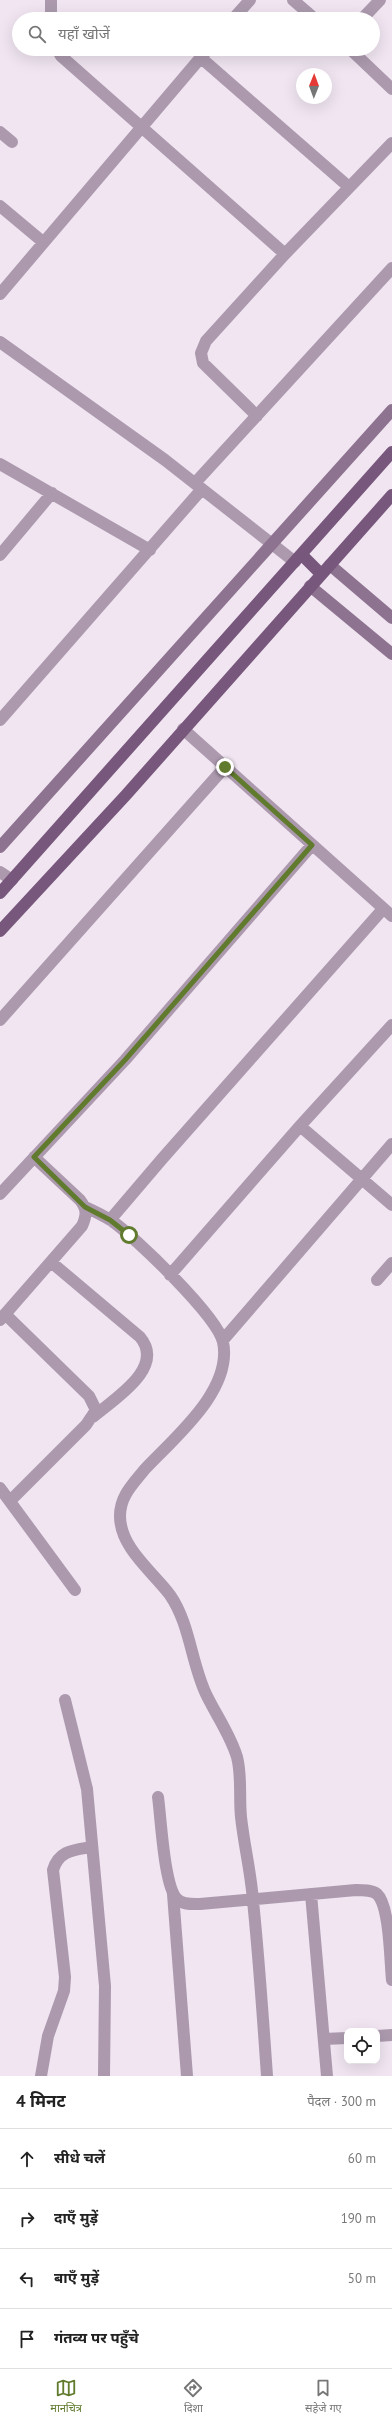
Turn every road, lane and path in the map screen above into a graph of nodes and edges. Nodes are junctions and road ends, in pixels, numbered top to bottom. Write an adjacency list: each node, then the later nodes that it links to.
1 (51, 0): 5 (street)
2 (250, 0): 6 (street)
3 (293, 0): 7 (street)
4 (380, 0): 8 (street)
5 (51, 12)
6 (240, 12)
7 (307, 12)
8 (369, 12)
9 (61, 56): 14 (street)
10 (201, 56): 14 (street)
11 (207, 56): 18 (street)
12 (357, 56): 13 (street)
13 (392, 89)
14 (142, 126): 20 (street); 21 (street)
15 (0, 132): 16 (street)
16 (12, 142)
17 (392, 143): 18 (street)
18 (349, 187): 21 (street)
19 (0, 206): 20 (street)
20 (43, 242): 23 (street)
21 (285, 254): 26 (street)
22 (392, 268): 26 (street)
23 (0, 294)
24 (0, 342): 29 (street)
25 (392, 410): 32 (street)
26 (257, 416): 29 (street)
27 (392, 452): 35 (main road)
28 (0, 464): 30 (street)
29 (199, 486): 32 (street); 33 (street)
30 (52, 493): 33 (street); 34 (street)
31 (392, 495): 36 (main road)
32 (271, 543): 35 (street); 45 (street)
33 (150, 550): 41 (street)
34 (0, 554)
35 (298, 559): 37 (main road); 47 (main road)
36 (330, 565): 37 (main road); 39 (street)
37 (321, 574): 38 (main road)
38 (310, 586): 40 (street); 42 (main road)
39 (392, 618)
40 (392, 654)
41 (0, 720)
42 (183, 729): 43 (street); 50 (main road)
43 (225, 767): 44 (street); 51 (street)
44 (312, 845): 49 (street); 55 (street)
45 (0, 847)
46 (0, 872): 47 (street)
47 (12, 880): 48 (main road)
48 (0, 893)
49 (388, 912): 60 (street)
50 (0, 931)
51 (0, 1020)
52 (392, 1025): 53 (street)
53 (300, 1126): 56 (street); 63 (street)
54 (392, 1144): 56 (street)
55 (34, 1157): 57 (street); 59 (street)
56 (361, 1178): 58 (street); 66 (street)
57 (0, 1194)
58 (392, 1205)
59 (85, 1207): 60 (street); 61 (street)
60 (110, 1220): 63 (street)
61 (51, 1262): 65 (street); 67 (street)
62 (392, 1263): 64 (street)
63 (170, 1275): 66 (street)
64 (377, 1280)
65 (3, 1317): 67 (street)
66 (223, 1340): 76 (street)
67 (93, 1416): 69 (street)
68 (0, 1488): 69 (street)
69 (10, 1502): 70 (street)
70 (75, 1590)
71 (64, 1700): 73 (street)
72 (158, 1797): 74 (street)
73 (92, 1847): 82 (street); 83 (street)
74 (173, 1894): 76 (street); 84 (street)
75 (311, 1894): 76 (street); 77 (street); 81 (street)
76 (253, 1899): 85 (street)
77 (392, 1980)
78 (392, 2035): 79 (street)
79 (380, 2036)
80 (344, 2038): 81 (street)
81 (324, 2039): 86 (street)
82 (41, 2076)
83 (104, 2076)
84 (187, 2076)
85 (267, 2076)
86 (327, 2076)

